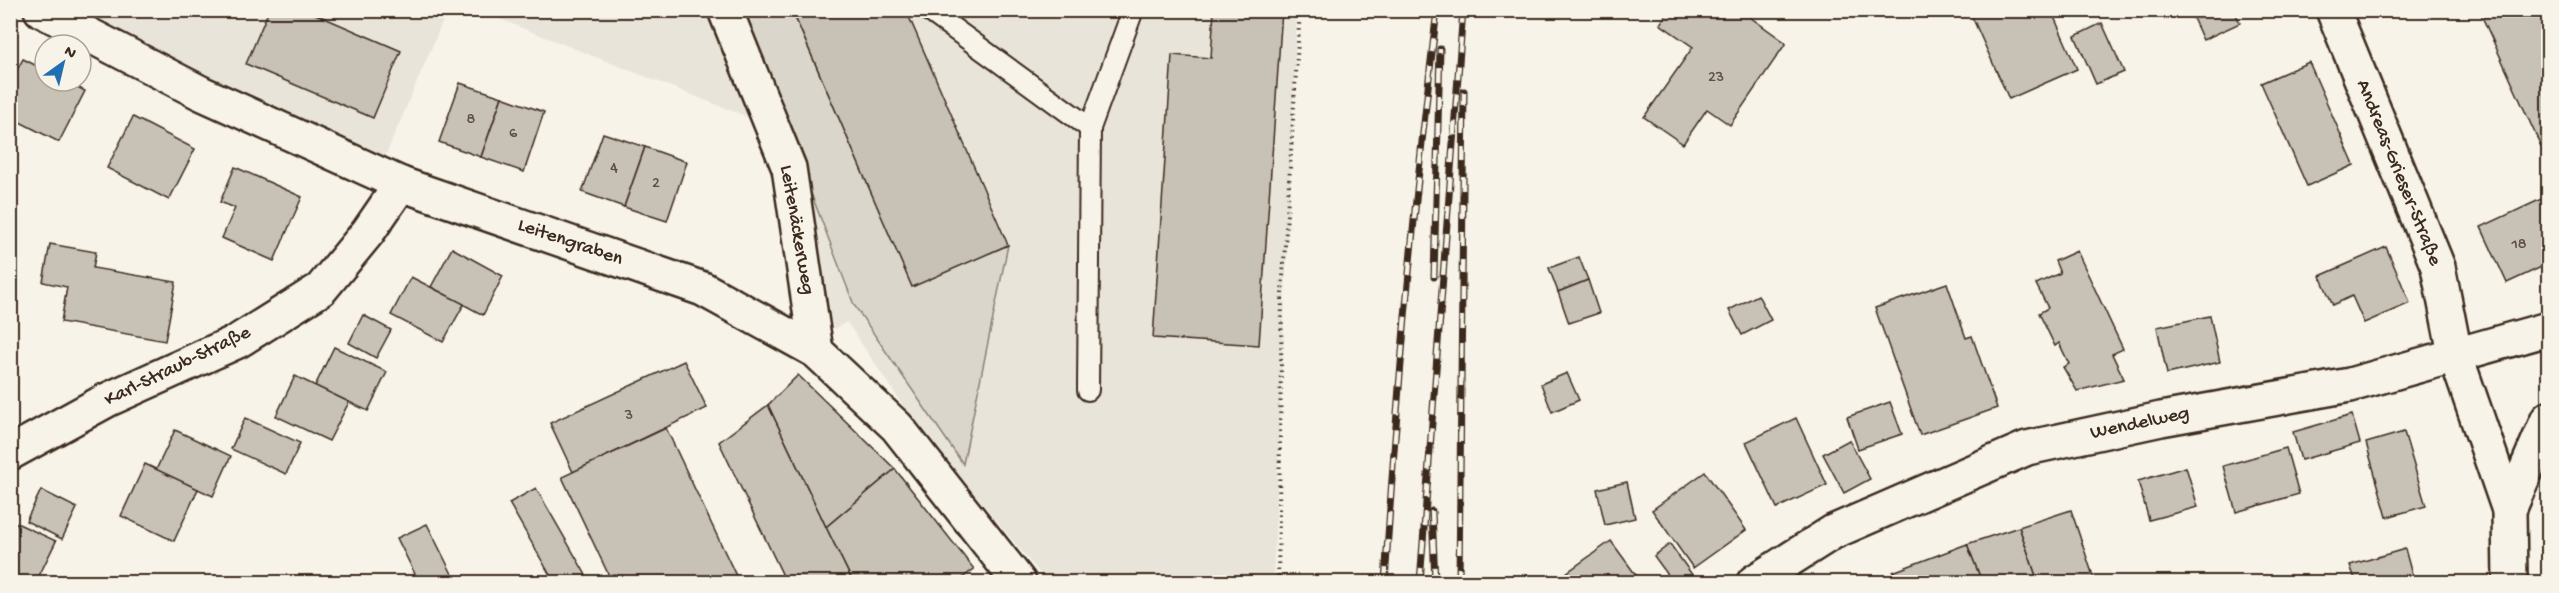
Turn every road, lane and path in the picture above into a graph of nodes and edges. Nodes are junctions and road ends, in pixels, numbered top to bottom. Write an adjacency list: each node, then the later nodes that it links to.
1 (41, 10): 8 (street, Leitengraben)
2 (725, 10): 10 (street, Leitenäckerweg)
3 (928, 10): 7 (lane)
4 (1133, 10): 7 (lane)
5 (1300, 10): 17 (path)
6 (2333, 10): 11 (street, Andreas-Grieser-Straße)
7 (1090, 128): 12 (lane)
8 (400, 184): 10 (street, Leitengraben); 14 (street, Karl-Straub-Straße)
9 (2548, 328): 11 (street, Wendelweg)
10 (816, 351): 16 (street, Leitengraben)
11 (2455, 354): 15 (street, Andreas-Grieser-Straße); 18 (street, Wendelweg)
12 (1088, 390)
13 (2548, 419): 15 (street, Andreas-Grieser-Straße)
14 (10, 453)
15 (2509, 510): 19 (street, Andreas-Grieser-Straße)
16 (1019, 582)
17 (1278, 582)
18 (1754, 582)
19 (2510, 582)

